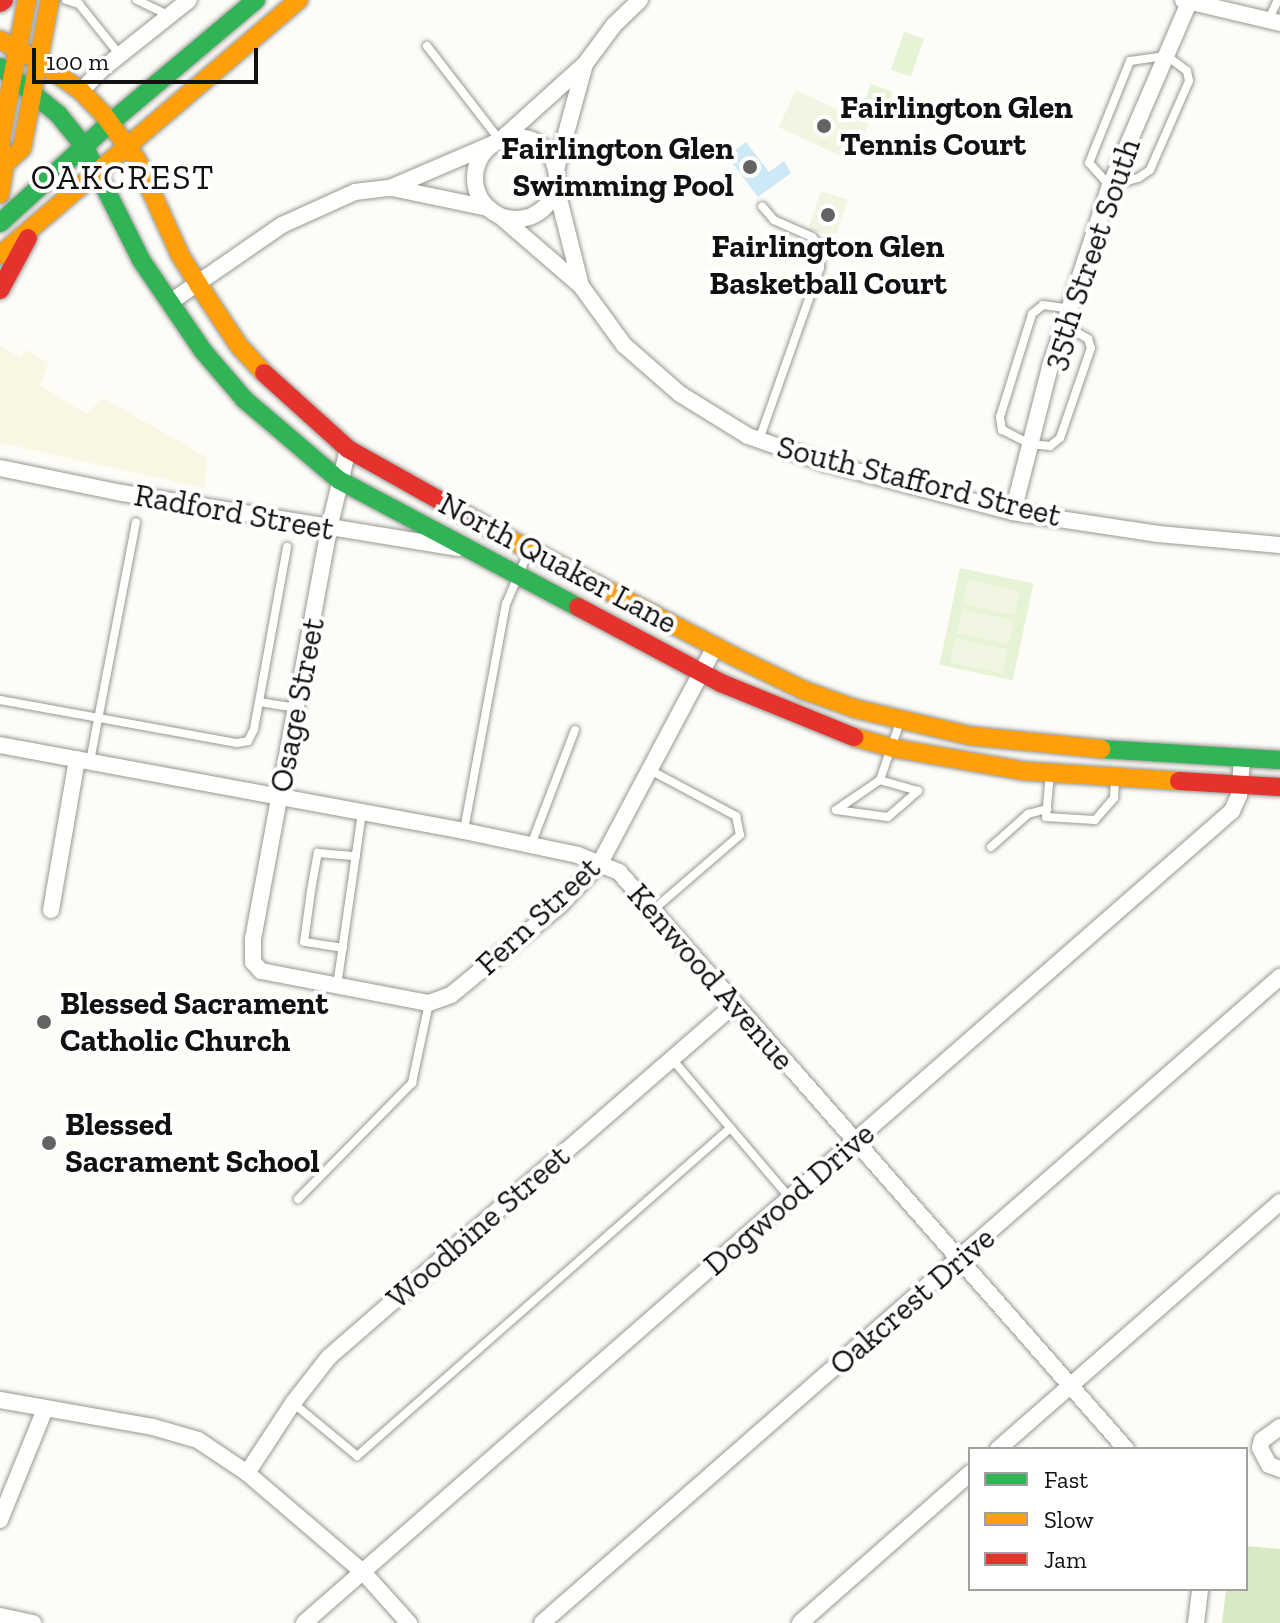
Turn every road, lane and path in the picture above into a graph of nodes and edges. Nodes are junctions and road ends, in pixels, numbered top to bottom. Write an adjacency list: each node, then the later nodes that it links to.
1 (27, 0): 15 (main road)
2 (50, 0): 18 (main road)
3 (66, 0): 17 (lane)
4 (137, 0): 11 (lane)
5 (189, 0): 11 (street)
6 (256, 0): 23 (main road)
7 (299, 0): 26 (main road)
8 (640, 0): 19 (street)
9 (1278, 0): 12 (lane)
10 (1186, 1): 12 (street); 16 (street, 35th Street South)
11 (170, 16): 17 (street)
12 (1274, 23)
13 (0, 40): 15 (main road, North Quaker Lane)
14 (427, 46): 24 (lane)
15 (19, 49): 18 (main road, North Quaker Lane); 20 (main road)
16 (1167, 56): 30 (street, 35th Street South); 30 (lane); 30 (lane)
17 (121, 57): 22 (street)
18 (39, 61): 21 (main road); 22 (main road, North Quaker Lane)
19 (585, 64): 24 (street); 29 (street)
20 (6, 71): 21 (main road, North Quaker Lane); 27 (main road)
21 (33, 91): 25 (main road, North Quaker Lane); 27 (main road)
22 (81, 91): 23 (main road, North Quaker Lane)
23 (110, 123): 25 (main road); 26 (main road, North Quaker Lane)
24 (499, 140): 29 (street); 31 (street); 34 (street)
25 (84, 146): 28 (main road, North Quaker Lane); 35 (main road)
26 (127, 147): 28 (main road); 38 (main road, North Quaker Lane)
27 (5, 164): 32 (main road)
28 (99, 172): 36 (main road); 41 (main road, North Quaker Lane)
29 (556, 178): 34 (street); 39 (street)
30 (1110, 186): 42 (street, 35th Street South)
31 (390, 188): 34 (street, South Stafford Street); 38 (street)
32 (0, 194)
33 (762, 206): 43 (lane)
34 (494, 212): 39 (street, South Stafford Street)
35 (0, 223)
36 (32, 228): 37 (main road); 40 (main road)
37 (0, 255)
38 (198, 284): 41 (street); 45 (main road, North Quaker Lane)
39 (581, 286): 43 (street, South Stafford Street)
40 (0, 290)
41 (169, 303): 47 (main road, North Quaker Lane)
42 (1067, 317): 44 (street, 35th Street South); 44 (lane); 44 (lane)
43 (759, 440): 48 (street, South Stafford Street)
44 (1030, 444): 48 (street, 35th Street South)
45 (348, 449): 47 (street, Osage Street); 54 (main road, North Quaker Lane)
46 (0, 468): 50 (street, Radford Street)
47 (339, 480): 50 (street, Osage Street); 53 (main road, North Quaker Lane)
48 (1013, 512): 51 (street, South Stafford Street)
49 (136, 522): 61 (lane)
50 (329, 529): 53 (street, Radford Street); 60 (street, Osage Street)
51 (1280, 545)
52 (287, 547): 59 (lane)
53 (469, 550): 55 (main road, North Quaker Lane)
54 (529, 552): 55 (lane); 56 (main road, North Quaker Lane)
55 (516, 575): 57 (main road, North Quaker Lane); 80 (lane)
56 (715, 647): 57 (street, Fern Street); 62 (main road, North Quaker Lane)
57 (701, 673): 66 (main road, North Quaker Lane); 70 (street, Fern Street)
58 (0, 700): 61 (lane)
59 (259, 702): 60 (lane); 61 (lane)
60 (296, 708): 77 (street, Osage Street)
61 (99, 718): 68 (lane)
62 (900, 722): 64 (main road, North Quaker Lane); 66 (lane)
63 (575, 730): 81 (lane)
64 (1028, 744): 67 (main road, North Quaker Lane); 71 (lane)
65 (0, 745): 68 (street, Kenwood Avenue)
66 (893, 748): 71 (main road, North Quaker Lane); 74 (lane)
67 (1242, 757): 69 (main road, North Quaker Lane); 75 (street, Dogwood Drive)
68 (84, 760): 77 (street, Kenwood Avenue); 85 (street)
69 (1280, 760)
70 (650, 770): 84 (street, Fern Street); 86 (lane)
71 (1023, 771): 72 (main road, North Quaker Lane)
72 (1050, 772): 73 (main road, North Quaker Lane); 78 (lane)
73 (1115, 776): 75 (main road, North Quaker Lane); 78 (lane)
74 (880, 780): 74 (lane)
75 (1240, 784): 76 (main road, North Quaker Lane); 94 (street, Dogwood Drive)
76 (1280, 787)
77 (279, 797): 79 (street, Kenwood Avenue); 89 (street, Osage Street)
78 (1047, 809): 82 (lane)
79 (362, 812): 80 (street, Kenwood Avenue); 83 (lane)
80 (464, 831): 81 (street, Kenwood Avenue)
81 (531, 846): 84 (street, Kenwood Avenue)
82 (991, 847)
83 (356, 856): 87 (lane); 87 (lane)
84 (600, 863): 86 (street, Kenwood Avenue); 90 (street, Fern Street)
85 (51, 910)
86 (653, 910): 91 (street, Kenwood Avenue)
87 (343, 948): 89 (lane)
88 (1280, 977): 98 (street, Oakcrest Drive)
89 (337, 986): 90 (street)
90 (429, 1003): 96 (lane)
91 (735, 1004): 92 (street, Woodbine Street); 94 (street, Kenwood Avenue)
92 (672, 1059): 93 (lane); 101 (street, Woodbine Street)
93 (731, 1128): 95 (lane); 101 (lane)
94 (854, 1141): 95 (street, Dogwood Drive); 98 (street, Kenwood Avenue)
95 (790, 1198): 110 (street, Dogwood Drive)
96 (298, 1199)
97 (1280, 1202): 99 (street)
98 (961, 1259): 99 (street, Kenwood Avenue); 116 (street, Oakcrest Drive)
99 (1071, 1385): 104 (street); 105 (street, Kenwood Avenue)
100 (0, 1400): 102 (street)
101 (293, 1403): 107 (street, Woodbine Street)
102 (45, 1409): 107 (street); 109 (street)
103 (1280, 1427): 106 (street)
104 (1000, 1447)
105 (1124, 1447)
106 (1280, 1469)
107 (247, 1473): 110 (street)
108 (968, 1475): 117 (street)
109 (0, 1520)
110 (363, 1572): 114 (street, Dogwood Drive); 115 (street)
111 (1200, 1591): 118 (street)
112 (0, 1616): 113 (street)
113 (33, 1623)
114 (304, 1623)
115 (409, 1623)
116 (542, 1623)
117 (800, 1623)
118 (1196, 1623)

